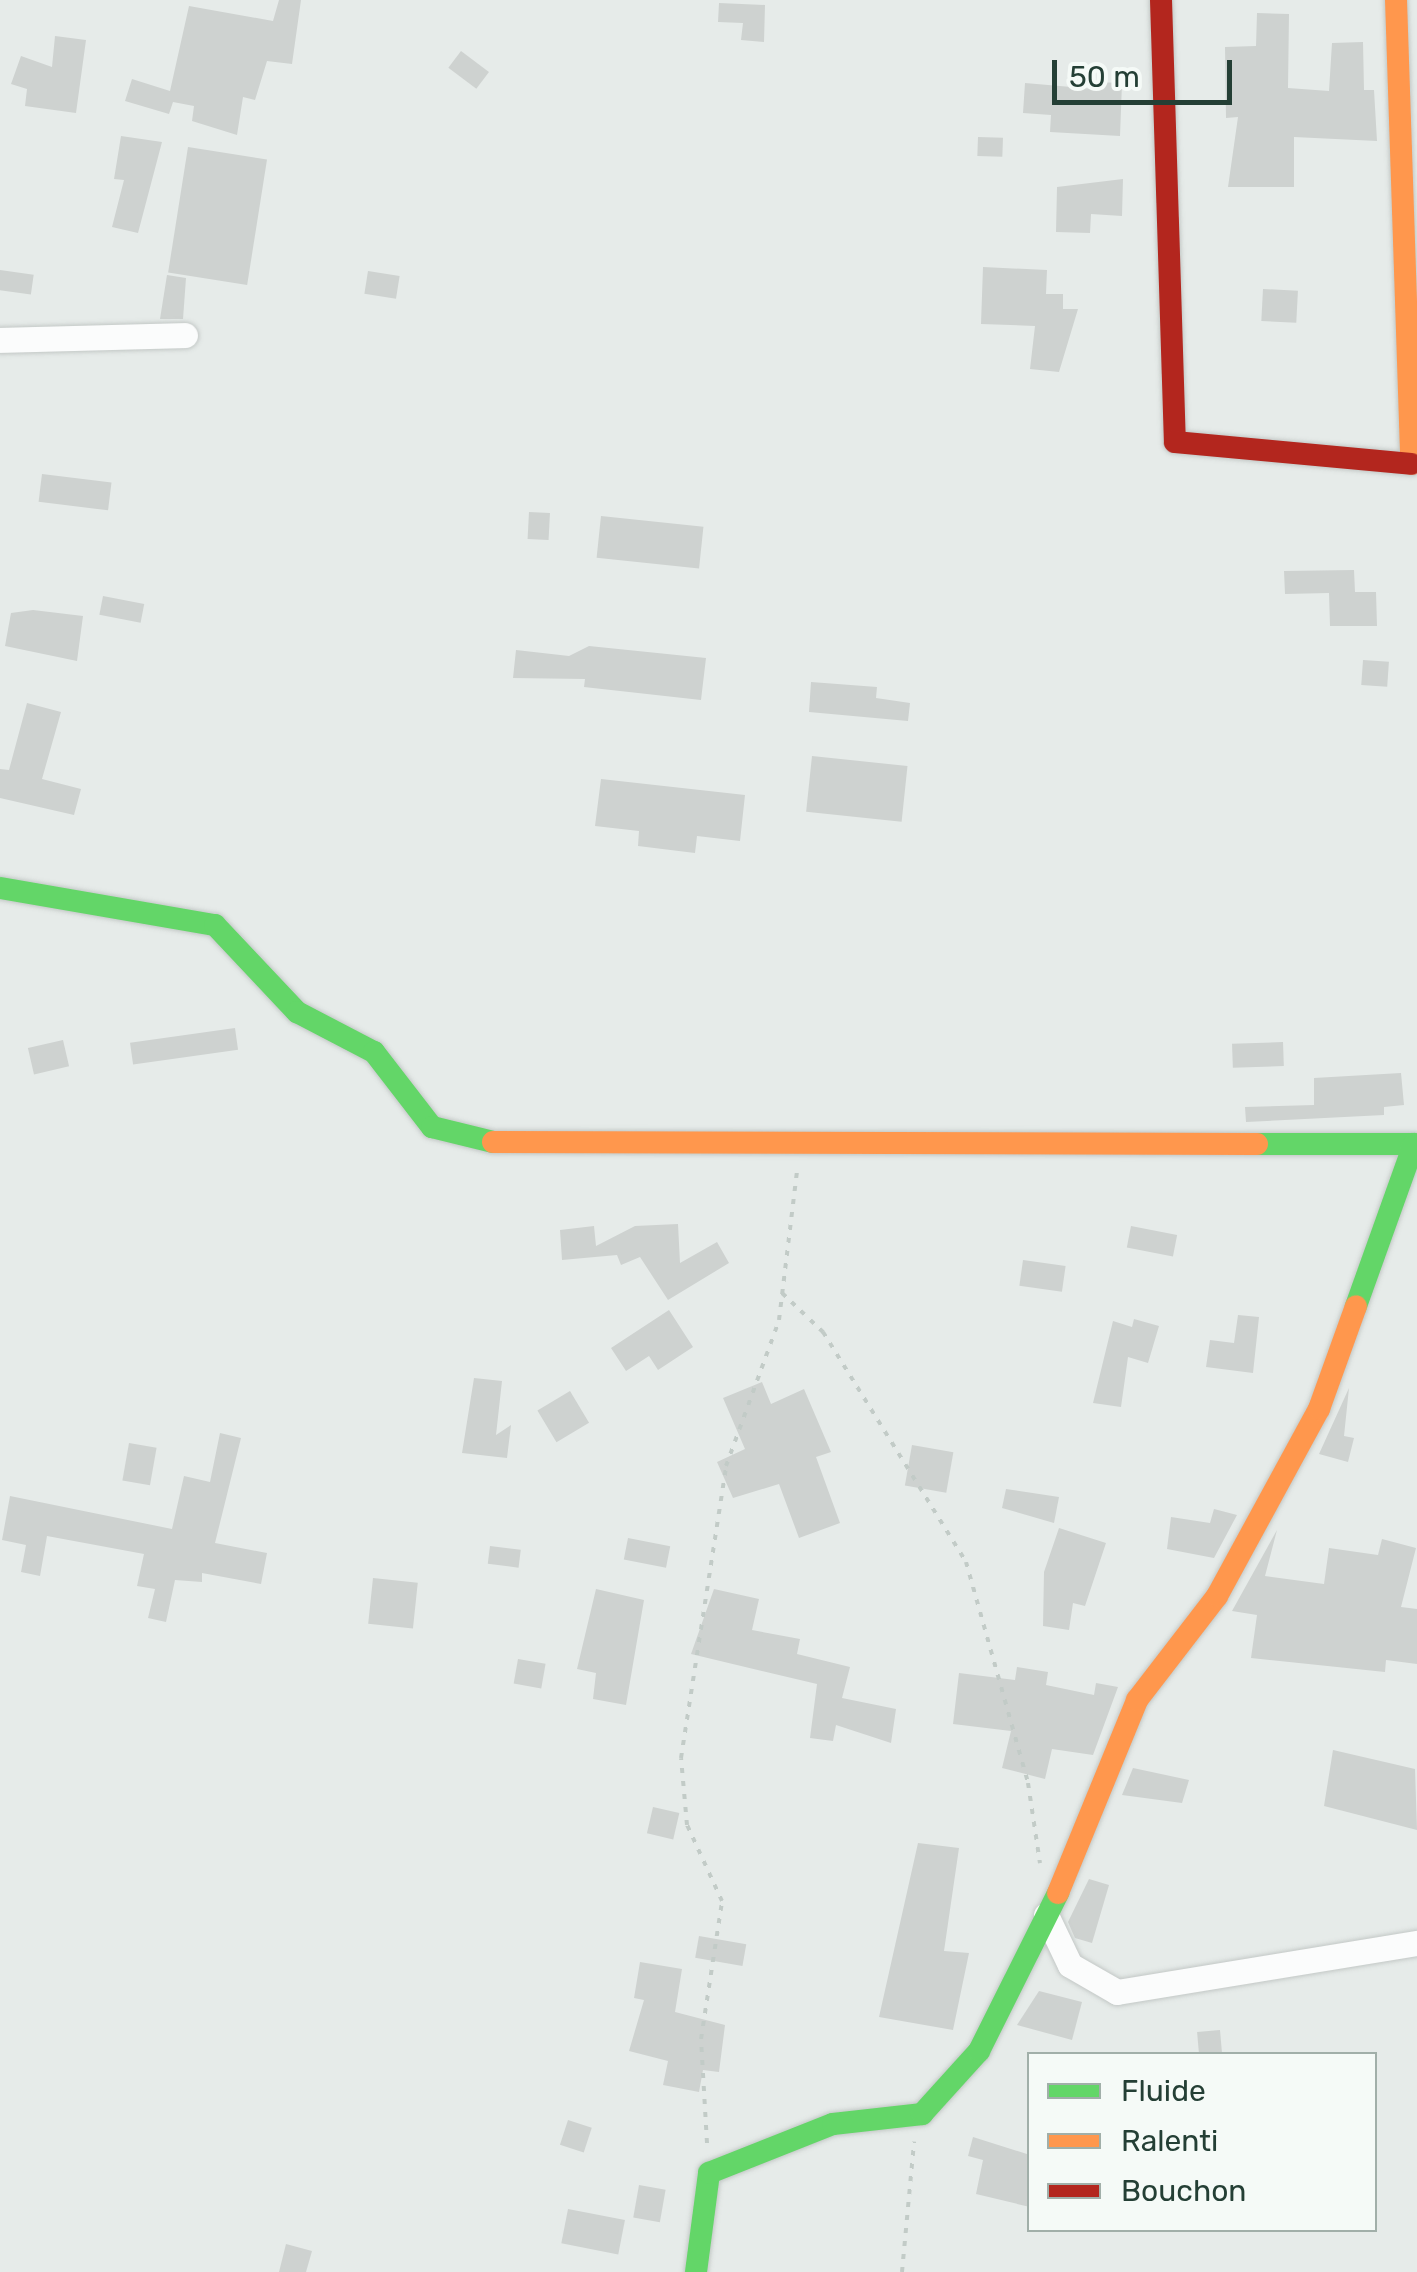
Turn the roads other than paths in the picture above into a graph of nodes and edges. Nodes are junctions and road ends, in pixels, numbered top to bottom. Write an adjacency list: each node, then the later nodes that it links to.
1 (1161, 0): 2 (street)
2 (1396, 0)
3 (186, 336): 4 (street)
4 (0, 340)
5 (0, 888): 6 (street)
6 (1046, 1915): 7 (street); 8 (street)
7 (1417, 1943)
8 (696, 2272)

